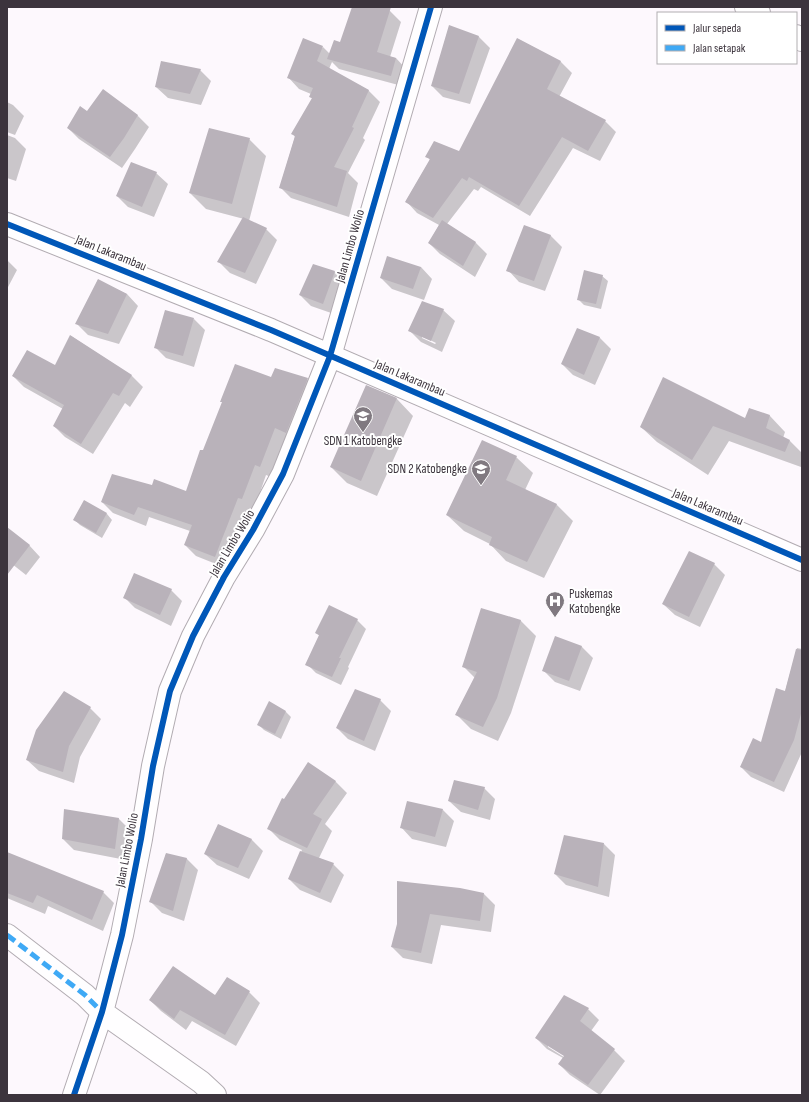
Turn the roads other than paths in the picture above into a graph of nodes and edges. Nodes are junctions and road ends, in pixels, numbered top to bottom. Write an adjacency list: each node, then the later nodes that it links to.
1 (431, 7): 5 (street, Jalan Limbo Wolio)
2 (746, 7): 3 (street)
3 (756, 12)
4 (7, 224): 5 (street, Jalan Lakarambau)
5 (330, 356): 6 (street, Jalan Lakarambau); 8 (street, Jalan Limbo Wolio)
6 (802, 560)
7 (7, 935): 8 (street)
8 (102, 1012): 9 (street, Jalan Limbo Wolio); 10 (street)
9 (74, 1095)
10 (215, 1095)

